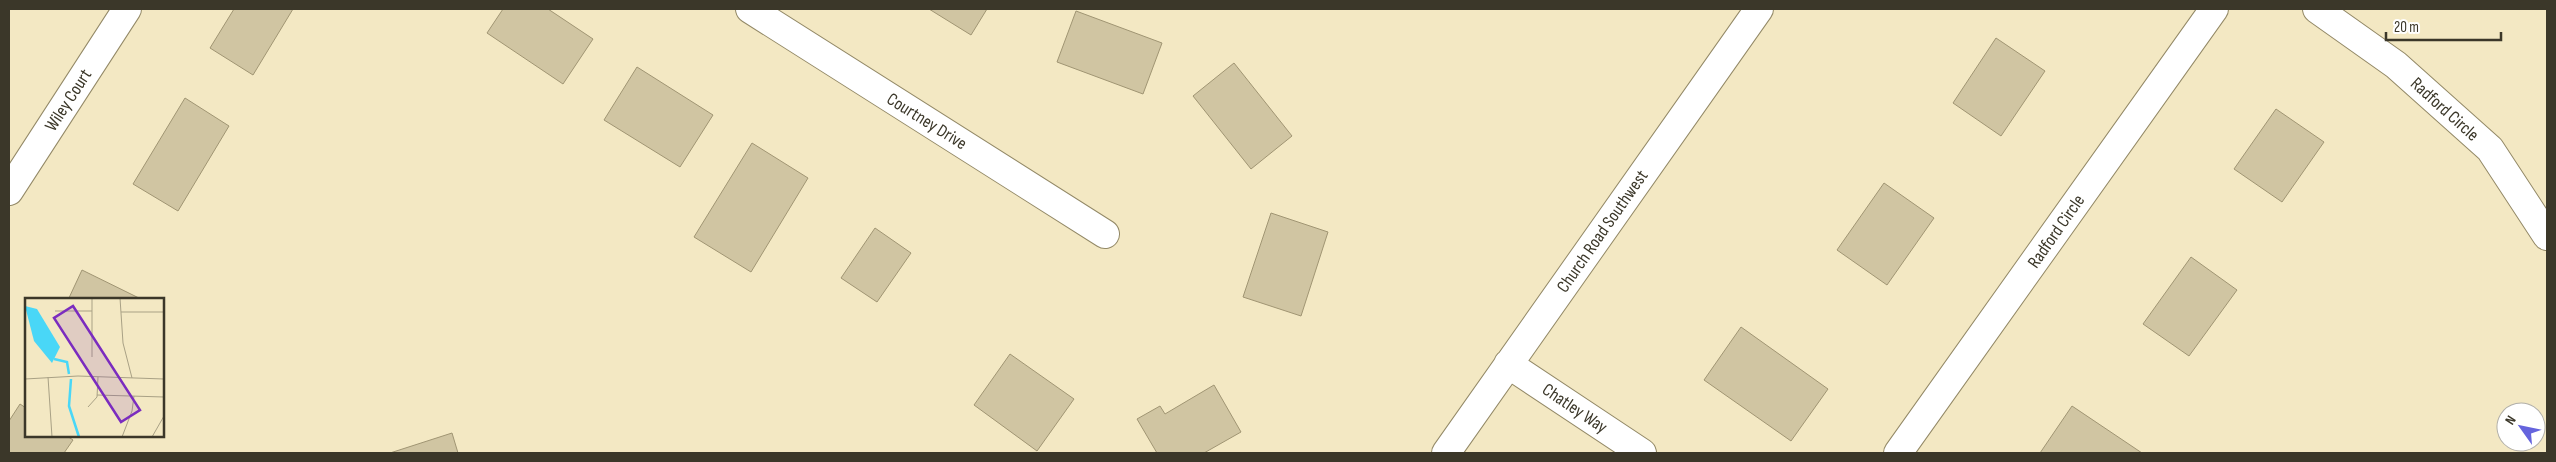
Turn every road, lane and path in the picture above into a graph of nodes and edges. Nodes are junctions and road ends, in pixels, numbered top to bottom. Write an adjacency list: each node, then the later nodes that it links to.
1 (127, 9): 6 (street, Wiley Court)
2 (750, 9): 7 (street, Courtney Drive)
3 (1759, 9): 9 (street, Church Road Southwest)
4 (2214, 9): 12 (street, Radford Circle)
5 (2317, 9): 8 (street, Radford Circle)
6 (9, 191)
7 (1105, 234)
8 (2547, 236)
9 (1508, 364): 10 (street, Church Road Southwest); 11 (street, Chatley Way)
10 (1446, 453)
11 (1642, 453)
12 (1898, 453)

